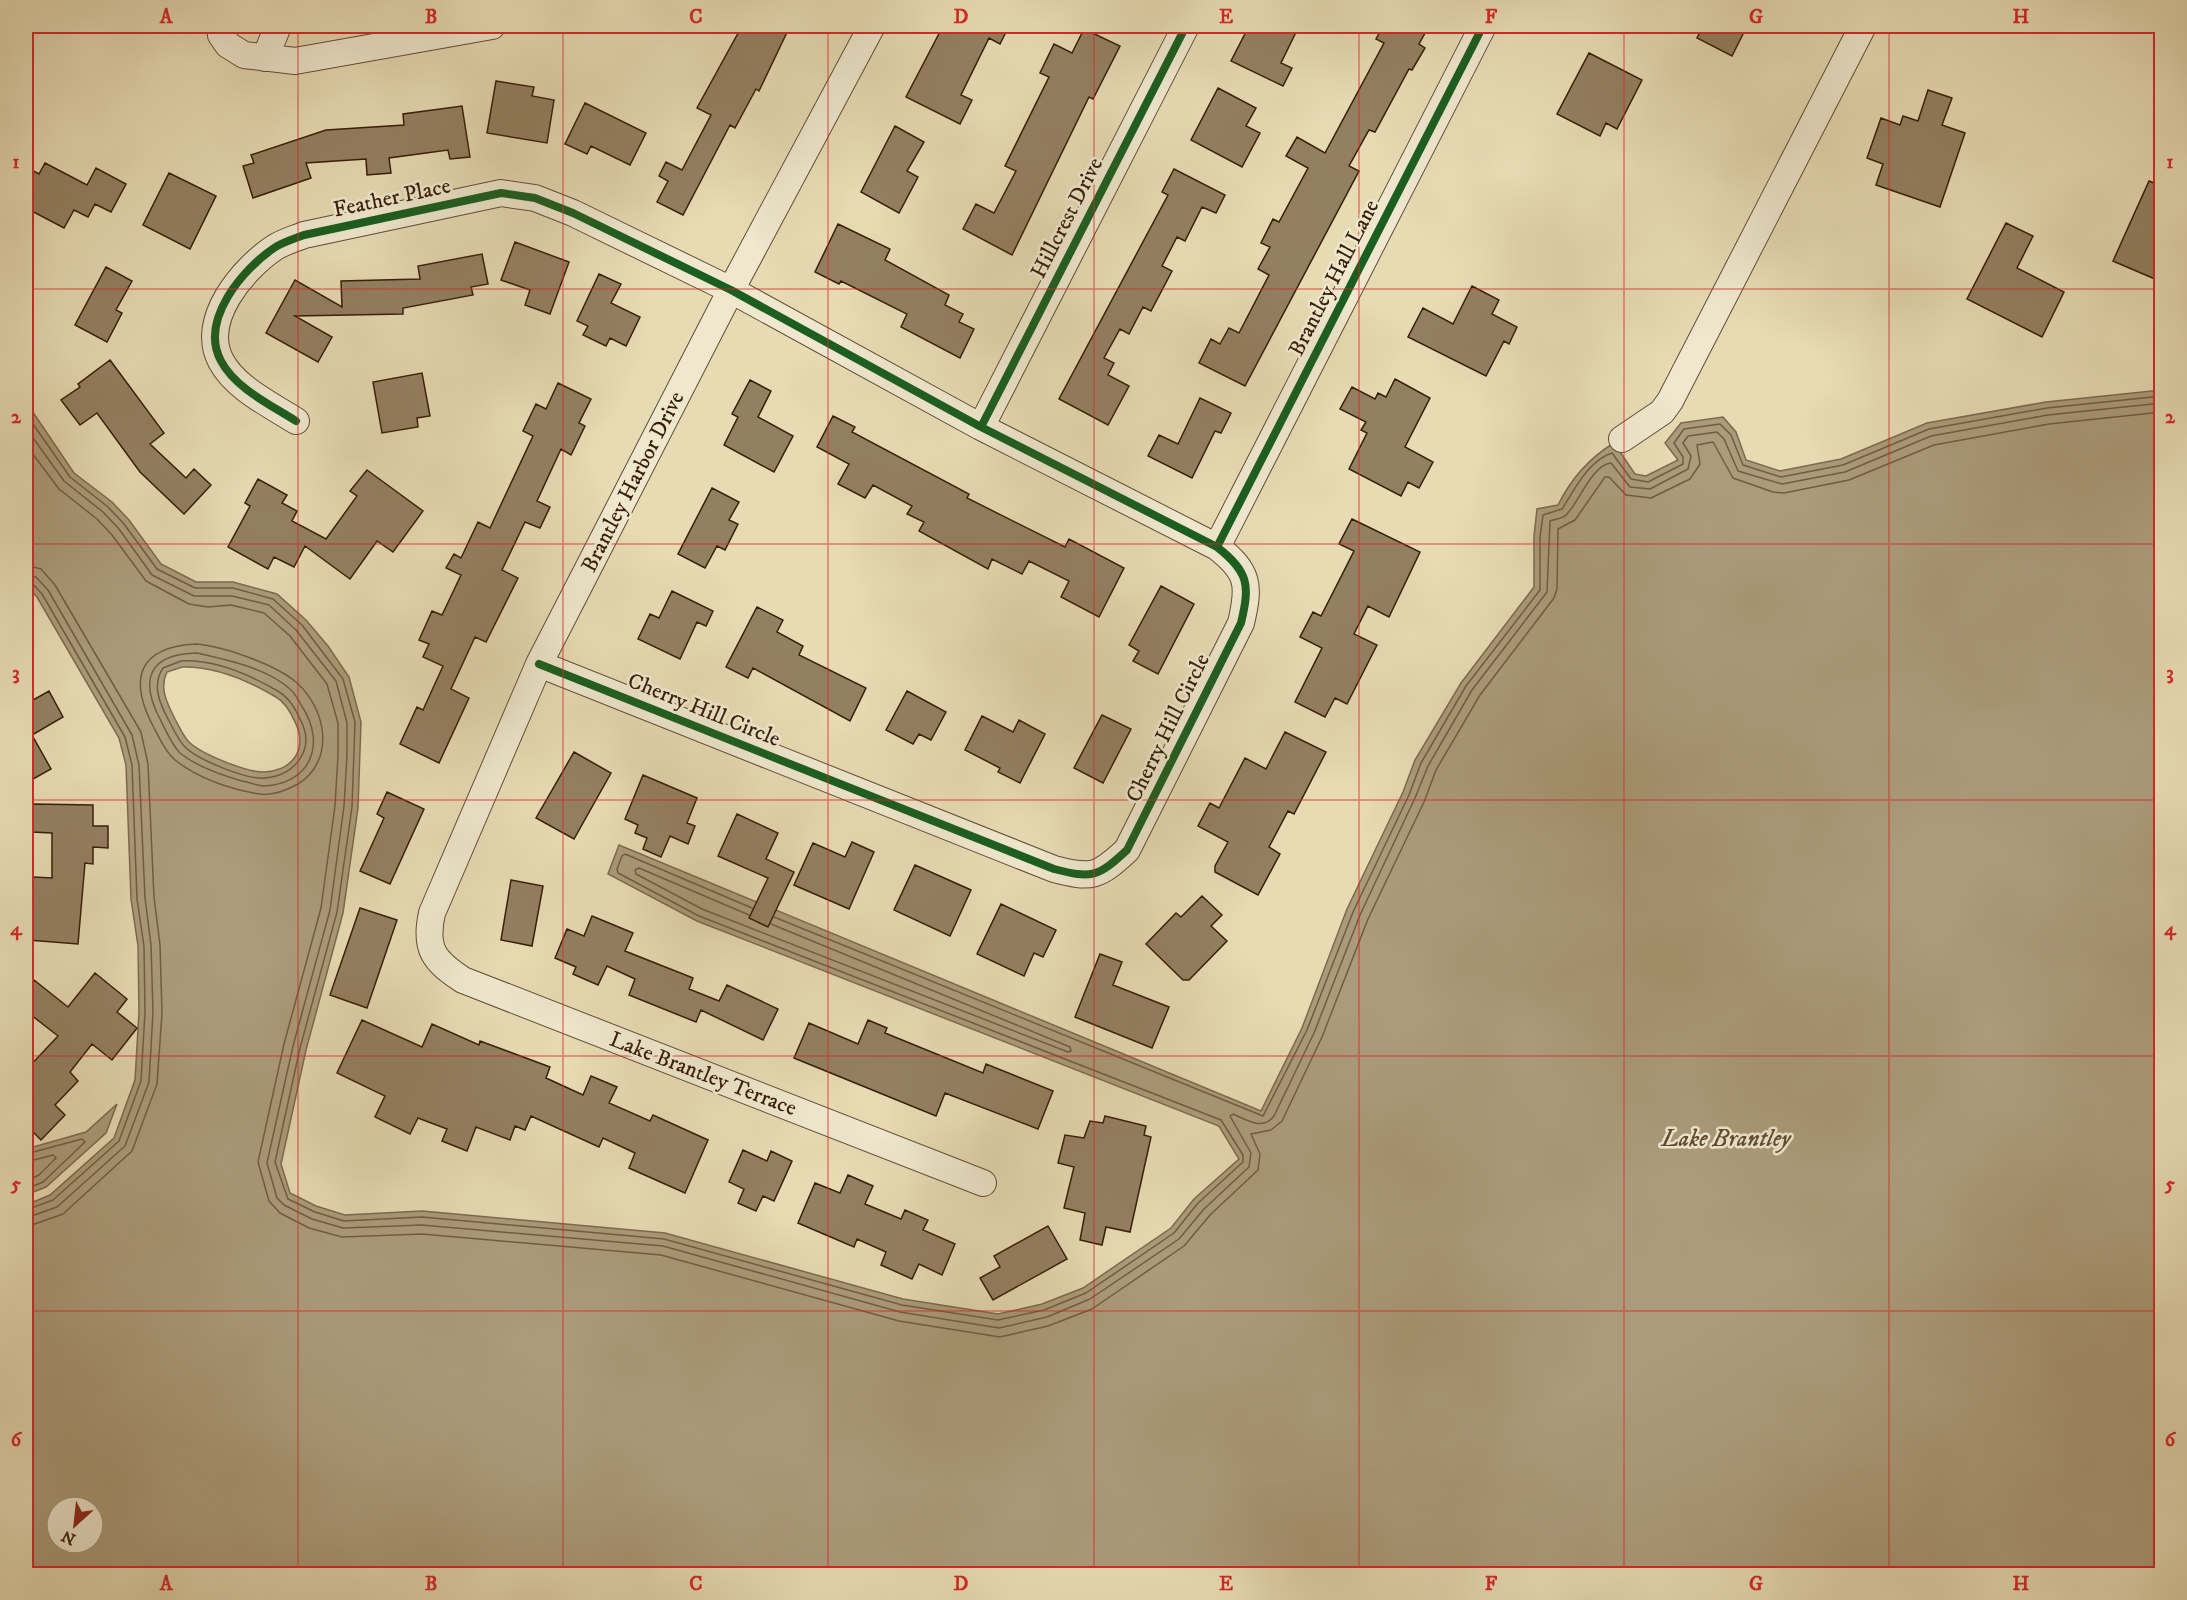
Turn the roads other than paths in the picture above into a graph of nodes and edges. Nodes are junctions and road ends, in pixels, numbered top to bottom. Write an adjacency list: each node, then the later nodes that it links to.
1 (226, 26): 8 (street)
2 (278, 26): 8 (street)
3 (492, 26): 8 (street)
4 (872, 26): 9 (street, Brantley Harbor Drive)
5 (1186, 26): 11 (street, Hillcrest Drive)
6 (1483, 26): 13 (street, Brantley Hall Lane)
7 (1863, 26): 12 (street)
8 (266, 58)
9 (731, 290): 10 (street, Feather Place); 11 (street, Cherry Hill Circle); 14 (street, Brantley Harbor Drive)
10 (296, 421)
11 (981, 427): 13 (street, Cherry Hill Circle)
12 (1622, 439)
13 (1217, 547): 14 (street, Cherry Hill Circle)
14 (539, 664): 15 (street, Brantley Harbor Drive)
15 (431, 951): 16 (street, Lake Brantley Terrace)
16 (983, 1183)

